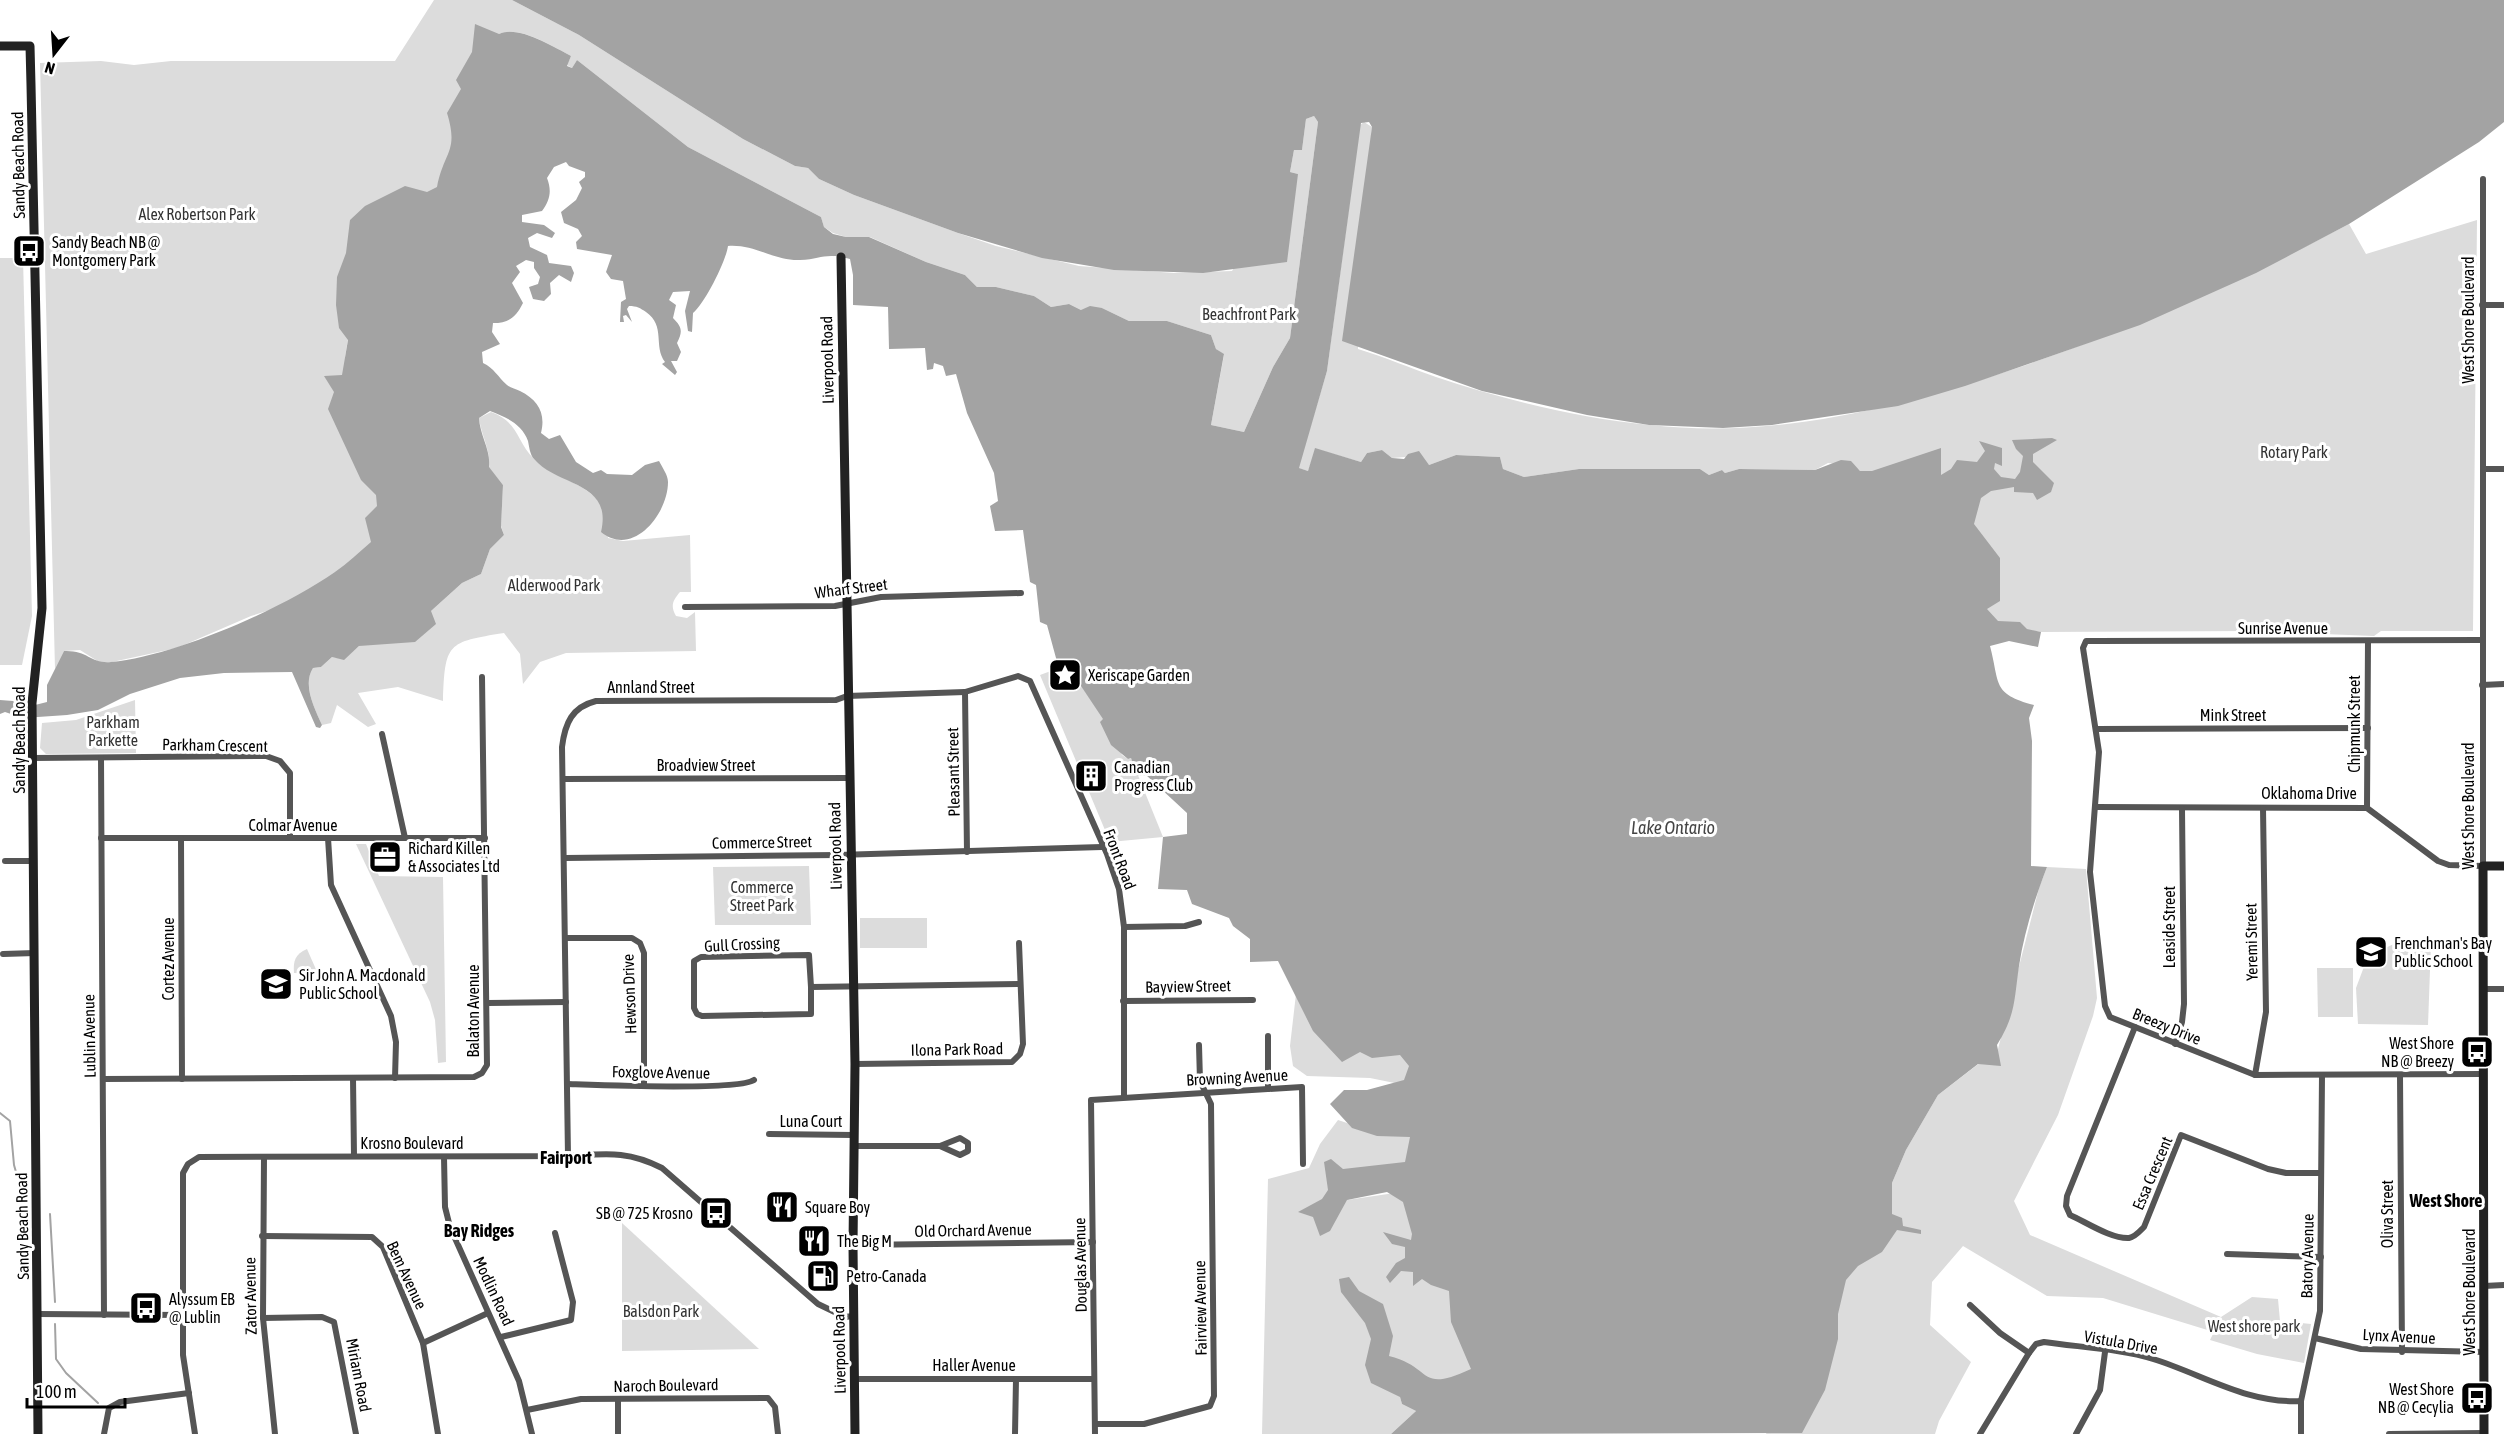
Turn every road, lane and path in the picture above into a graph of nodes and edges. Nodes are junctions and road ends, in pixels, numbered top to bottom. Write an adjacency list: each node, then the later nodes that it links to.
1 (0, 46): 23 (street, Sandy Beach Road)
2 (2483, 179): 4 (street, West Shore Boulevard)
3 (841, 257): 9 (street, Liverpool Road)
4 (2482, 305): 5 (street); 7 (street, West Shore Boulevard)
5 (2504, 305)
6 (2504, 469): 7 (street)
7 (2483, 470): 11 (street, West Shore Boulevard)
8 (1021, 593): 9 (street, Wharf Street)
9 (846, 602): 10 (street, Wharf Street); 19 (street, Liverpool Road)
10 (685, 607)
11 (2481, 640): 13 (street, Sunrise Avenue); 17 (street, West Shore Boulevard)
12 (2086, 641): 13 (street, Sunrise Avenue); 21 (street, Breezy Drive)
13 (2368, 641): 20 (street, Chipmunk Street)
14 (482, 677): 35 (street, Balaton Avenue)
15 (1030, 681): 18 (street, Annland Street); 37 (street, Front Road)
16 (2504, 684): 17 (street)
17 (2482, 685): 43 (street, West Shore Boulevard)
18 (965, 692): 19 (street, Annland Street); 38 (street, Pleasant Street)
19 (847, 696): 25 (street, Annland Street); 26 (street, Liverpool Road)
20 (2368, 728): 21 (street, Mink Street); 29 (street, Chipmunk Street)
21 (2097, 729): 27 (street, Breezy Drive)
22 (382, 734): 34 (street)
23 (33, 758): 24 (street, Parkham Crescent); 42 (street, Sandy Beach Road)
24 (102, 758): 31 (street, Lublin Avenue); 32 (street, Parkham Crescent)
25 (564, 778): 26 (street, Broadview Street); 40 (street, Annland Street)
26 (848, 778): 39 (street, Liverpool Road)
27 (2096, 807): 30 (street, Oklahoma Drive); 60 (street, Breezy Drive)
28 (2263, 808): 29 (street, Oklahoma Drive); 30 (street, Oklahoma Drive); 66 (street, Yeremi Street)
29 (2367, 808): 43 (street, Oklahoma Drive)
30 (2182, 809): 62 (street, Leaside Street)
31 (102, 838): 36 (street, Colmar Avenue); 71 (street, Lublin Avenue)
32 (291, 838): 33 (street, Colmar Avenue); 36 (street, Colmar Avenue)
33 (328, 838): 34 (street, Colmar Avenue); 70 (street)
34 (405, 838): 35 (street, Colmar Avenue)
35 (485, 838): 59 (street, Balaton Avenue)
36 (181, 839): 72 (street, Cortez Avenue)
37 (1102, 847): 38 (street, Commerce Street); 46 (street, Front Road)
38 (967, 852): 39 (street, Commerce Street)
39 (850, 854): 40 (street, Commerce Street); 52 (street, Liverpool Road)
40 (565, 858): 47 (street, Annland Street)
41 (4, 861): 42 (street)
42 (35, 861): 49 (street, Sandy Beach Road)
43 (2483, 866): 44 (street, Oklahoma Drive); 54 (street, West Shore Boulevard)
44 (2504, 866)
45 (1199, 922): 46 (street)
46 (1124, 927): 57 (street, Front Road)
47 (566, 938): 58 (street, Annland Street); 75 (street, Hewson Drive)
48 (1019, 943): 51 (street, Ilona Park Road)
49 (35, 953): 50 (street); 100 (street, Sandy Beach Road)
50 (3, 954)
51 (1020, 984): 52 (street); 64 (street, Ilona Park Road)
52 (854, 986): 53 (street); 64 (street, Liverpool Road)
53 (811, 987): 53 (street, Gull Crossing)
54 (2483, 989): 55 (street); 65 (street, West Shore Boulevard)
55 (2504, 989)
56 (1253, 1000): 57 (street, Bayview Street)
57 (1123, 1001): 78 (street, Front Road)
58 (566, 1002): 59 (street); 74 (street, Annland Street)
59 (488, 1003): 70 (street, Balaton Avenue)
60 (2134, 1027): 62 (street, Breezy Drive); 89 (street, Essa Crescent)
61 (1268, 1036): 76 (street)
62 (2175, 1044): 66 (street, Breezy Drive)
63 (1199, 1045): 77 (street)
64 (855, 1064): 81 (street, Liverpool Road)
65 (2483, 1074): 68 (street, Breezy Drive); 97 (street, West Shore Boulevard)
66 (2255, 1075): 67 (street, Breezy Drive)
67 (2322, 1075): 68 (street, Breezy Drive); 89 (street, Batory Avenue)
68 (2400, 1076): 109 (street, Oliva Street)
69 (354, 1078): 70 (street, Balaton Avenue); 72 (street, Balaton Avenue); 84 (street)
70 (395, 1078)
71 (103, 1079): 72 (street, Balaton Avenue); 101 (street, Lublin Avenue)
72 (182, 1079)
73 (754, 1080): 75 (street, Foxglove Avenue)
74 (567, 1084): 75 (street, Foxglove Avenue); 85 (street, Annland Street)
75 (644, 1085)
76 (1268, 1089): 77 (street, Browning Avenue); 88 (street, Browning Avenue)
77 (1204, 1093): 78 (street, Browning Avenue); 119 (street, Fairview Avenue)
78 (1124, 1096): 79 (street, Browning Avenue)
79 (1096, 1098): 92 (street, Douglas Avenue)
80 (769, 1134): 81 (street, Luna Court)
81 (853, 1135): 82 (street, Liverpool Road)
82 (853, 1146): 83 (street); 93 (street, Liverpool Road)
83 (940, 1146)
84 (354, 1156): 86 (street, Krosno Boulevard); 87 (street, Krosno Boulevard)
85 (568, 1156): 87 (street, Krosno Boulevard); 103 (street, Krosno Boulevard)
86 (264, 1157): 91 (street, Zator Avenue); 102 (street, Krosno Boulevard)
87 (444, 1157): 99 (street, Modlin Road)
88 (1303, 1164)
89 (2321, 1173): 95 (street, Batory Avenue)
90 (555, 1233): 105 (street)
91 (262, 1236): 104 (street, Zator Avenue); 107 (street, Bem Avenue)
92 (1093, 1242): 93 (street, Old Orchard Avenue); 114 (street, Douglas Avenue)
93 (853, 1245): 103 (street, Liverpool Road)
94 (2227, 1254): 95 (street)
95 (2321, 1257): 106 (street, Batory Avenue)
96 (2504, 1285): 97 (street)
97 (2484, 1286): 110 (street, West Shore Boulevard)
98 (1970, 1305): 111 (street)
99 (488, 1313): 105 (street, Modlin Road); 107 (street)
100 (38, 1314): 101 (street); 121 (street, Sandy Beach Road)
101 (104, 1315): 102 (street)
102 (182, 1315): 115 (street, Krosno Boulevard)
103 (853, 1316): 112 (street, Liverpool Road)
104 (263, 1318): 124 (street, Zator Avenue); 125 (street, Miriam Road)
105 (501, 1337): 118 (street, Modlin Road)
106 (2315, 1338): 109 (street, Lynx Avenue); 117 (street, Batory Avenue)
107 (423, 1343): 126 (street, Bem Avenue)
108 (2105, 1352): 111 (street, Vistula Drive); 117 (street, Vistula Drive); 134 (street)
109 (2402, 1352): 110 (street, Lynx Avenue)
110 (2484, 1352): 120 (street, West Shore Boulevard)
111 (2029, 1353): 133 (street)
112 (854, 1379): 113 (street, Haller Avenue); 130 (street, Liverpool Road)
113 (1016, 1379): 114 (street, Haller Avenue); 131 (street)
114 (1094, 1379): 119 (street, Douglas Avenue)
115 (189, 1393): 122 (street); 123 (street, Krosno Boulevard)
116 (618, 1399): 118 (street, Naroch Boulevard); 128 (street); 129 (street, Naroch Boulevard)
117 (2301, 1401): 135 (street, Batory Avenue)
118 (527, 1410): 127 (street, Modlin Road)
119 (1095, 1424): 132 (street, Douglas Avenue)
120 (2484, 1433): 136 (street)
121 (39, 1434)
122 (104, 1434)
123 (195, 1434)
124 (275, 1434)
125 (356, 1434)
126 (438, 1434)
127 (532, 1434)
128 (618, 1434)
129 (778, 1434)
130 (855, 1434)
131 (1015, 1434)
132 (1095, 1434)
133 (1980, 1434)
134 (2076, 1434)
135 (2301, 1434)
136 (2389, 1434)

